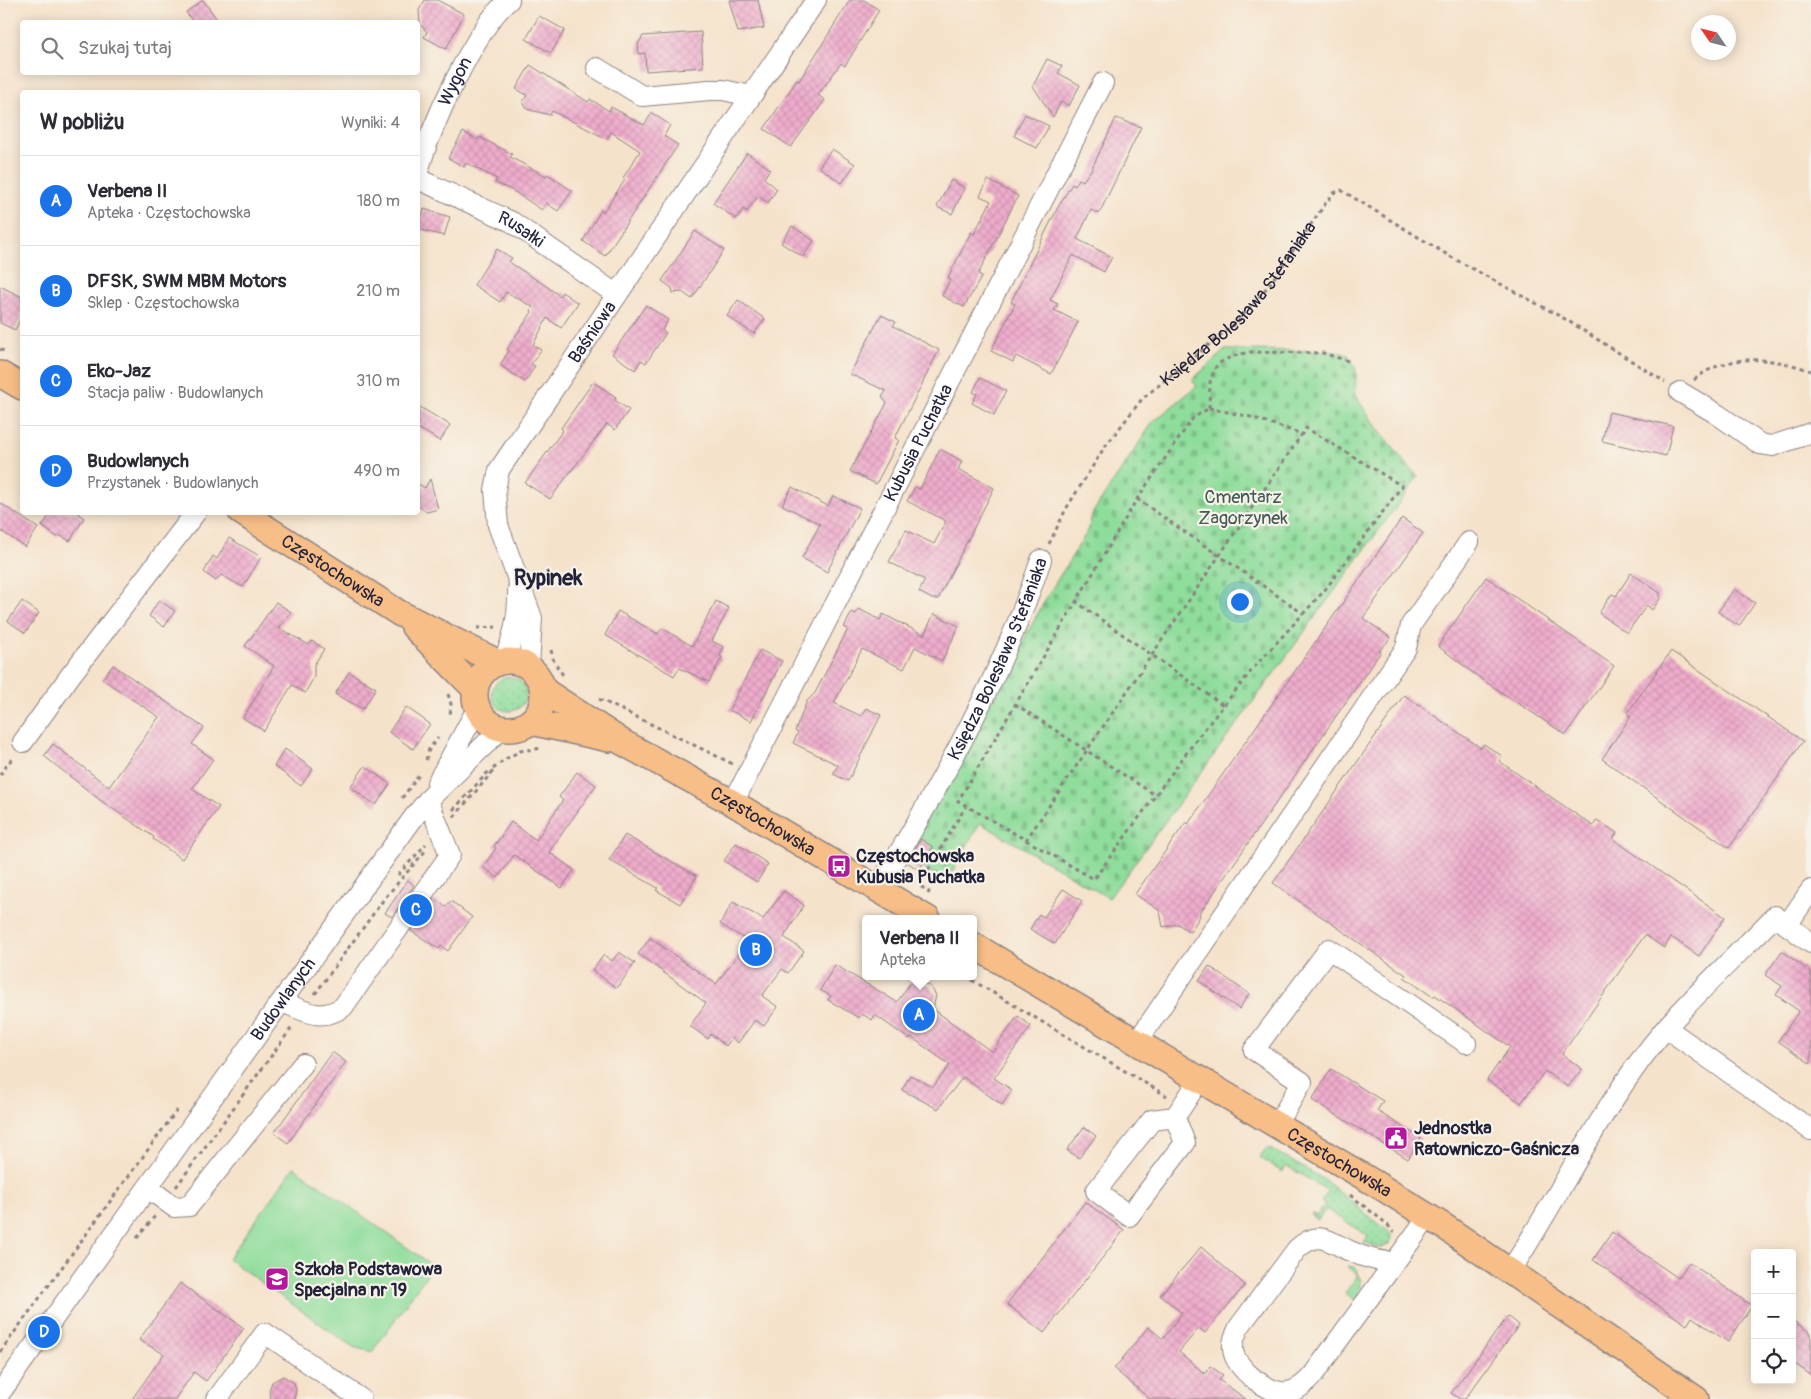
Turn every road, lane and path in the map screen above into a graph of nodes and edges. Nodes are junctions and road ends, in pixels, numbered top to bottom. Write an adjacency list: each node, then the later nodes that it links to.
1 (509, 0): 6 (street, Wygon)
2 (816, 0): 5 (street, Baśniowa)
3 (597, 68): 5 (street)
4 (1103, 83): 43 (street, Kubusia Puchatka)
5 (751, 96): 8 (street, Baśniowa)
6 (420, 166)
7 (420, 180): 8 (street, Rusałki)
8 (617, 295): 21 (street, Baśniowa)
9 (1351, 362): 12 (path)
10 (1811, 371): 11 (path)
11 (1680, 392): 13 (street); 20 (path, Księdza Bolesława Stefaniaka)
12 (1209, 408): 14 (path); 15 (path)
13 (1811, 433)
14 (1302, 434): 19 (path); 24 (path)
15 (1137, 499): 19 (path); 22 (path)
16 (194, 515): 35 (street)
17 (249, 515): 23 (main road, Częstochowska)
18 (1469, 542): 58 (street)
19 (1219, 555): 24 (path); 25 (path)
20 (1042, 560): 48 (street, Księdza Bolesława Stefaniaka)
21 (518, 584): 26 (street, Baśniowa); 27 (street, Baśniowa)
22 (1075, 602): 25 (path); 30 (path)
23 (399, 613): 26 (main road, Częstochowska); 29 (main road, Częstochowska)
24 (1304, 614): 31 (path)
25 (1150, 654): 31 (path); 37 (path)
26 (501, 661): 27 (main road); 29 (main road)
27 (529, 666): 28 (main road)
28 (543, 690): 32 (main road); 36 (main road, Częstochowska)
29 (476, 699): 33 (main road); 41 (street, Budowlanych)
30 (1015, 704): 37 (path); 44 (path)
31 (1223, 706): 40 (path)
32 (530, 722): 33 (main road); 36 (main road, Częstochowska)
33 (501, 729): 41 (street, Budowlanych)
34 (442, 734): 38 (path)
35 (23, 742)
36 (622, 742): 43 (main road, Częstochowska)
37 (1086, 749): 40 (path); 46 (path)
38 (424, 766)
39 (420, 772): 42 (path)
40 (1155, 795): 46 (path)
41 (428, 800): 45 (street); 55 (street, Budowlanych)
42 (400, 801)
43 (733, 803): 48 (main road, Częstochowska)
44 (966, 806): 46 (path); 50 (path)
45 (440, 831): 45 (path); 47 (path); 56 (path); 56 (street)
46 (1026, 840)
47 (386, 888)
48 (878, 888): 50 (main road, Częstochowska)
49 (1811, 890): 51 (street)
50 (922, 915)
51 (1787, 925): 52 (street); 57 (street)
52 (1811, 943)
53 (977, 947): 58 (main road, Częstochowska)
54 (971, 980): 63 (path)
55 (282, 1002): 56 (street); 67 (street, Budowlanych)
56 (304, 1010): 66 (path)
57 (1666, 1028): 65 (street); 73 (street)
58 (1137, 1042): 61 (main road, Częstochowska)
59 (1466, 1042): 64 (street)
60 (303, 1064): 67 (street)
61 (1200, 1079): 63 (street); 64 (main road, Częstochowska)
62 (180, 1106): 75 (path)
63 (1179, 1112): 63 (street)
64 (1277, 1124): 69 (main road, Częstochowska)
65 (1811, 1130)
66 (180, 1182)
67 (148, 1188): 76 (street, Budowlanych)
68 (1349, 1195): 70 (path)
69 (1428, 1216): 70 (street); 73 (main road, Częstochowska)
70 (1408, 1245): 72 (street)
71 (1366, 1257): 72 (street); 74 (street); 74 (street)
72 (1395, 1262): 74 (street)
73 (1510, 1271): 79 (main road, Częstochowska)
74 (1366, 1303)
75 (0, 1352)
76 (0, 1393)
77 (217, 1399): 78 (street)
78 (361, 1399)
79 (1696, 1399)

